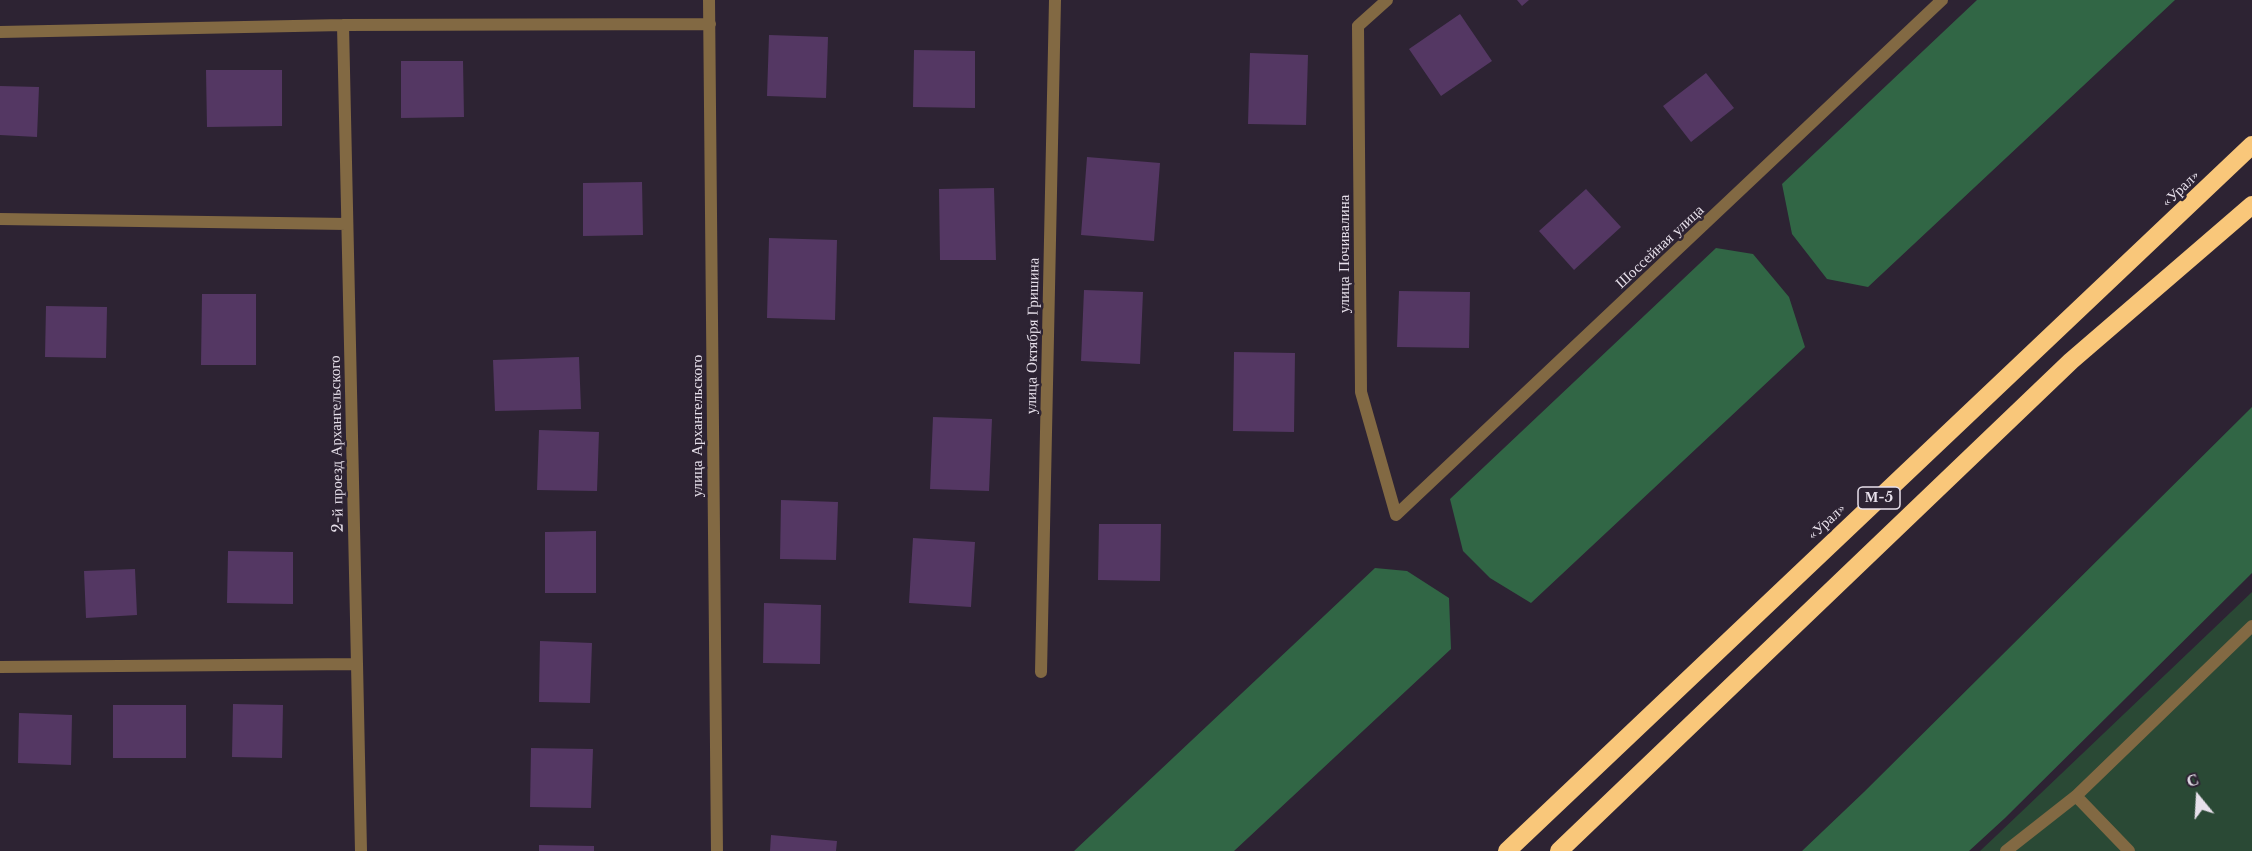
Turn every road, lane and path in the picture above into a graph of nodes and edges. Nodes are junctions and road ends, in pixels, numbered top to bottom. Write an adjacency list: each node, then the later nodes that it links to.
1 (709, 0): 5 (street, улица Архангельского)
2 (1055, 0): 16 (street, улица Октября Гришина)
3 (1387, 0): 12 (street, улица Почивалина)
4 (1942, 0): 12 (street, Шоссейная улица)
5 (710, 24): 6 (street); 19 (street, улица Архангельского)
6 (343, 25): 7 (street); 11 (street, 2-й проезд Архангельского)
7 (0, 32)
8 (2252, 145): 20 (highway, «Урал» / М-5)
9 (2252, 205): 21 (highway, М-5)
10 (0, 219): 11 (street)
11 (347, 224): 14 (street, 2-й проезд Архангельского)
12 (1396, 514)
13 (2252, 626): 17 (street)
14 (357, 664): 15 (street); 18 (street, 2-й проезд Архангельского)
15 (0, 667)
16 (1041, 672)
17 (2076, 796): 22 (street); 23 (street)
18 (361, 851)
19 (717, 851)
20 (1507, 851)
21 (1558, 851)
22 (2006, 851)
23 (2129, 851)

